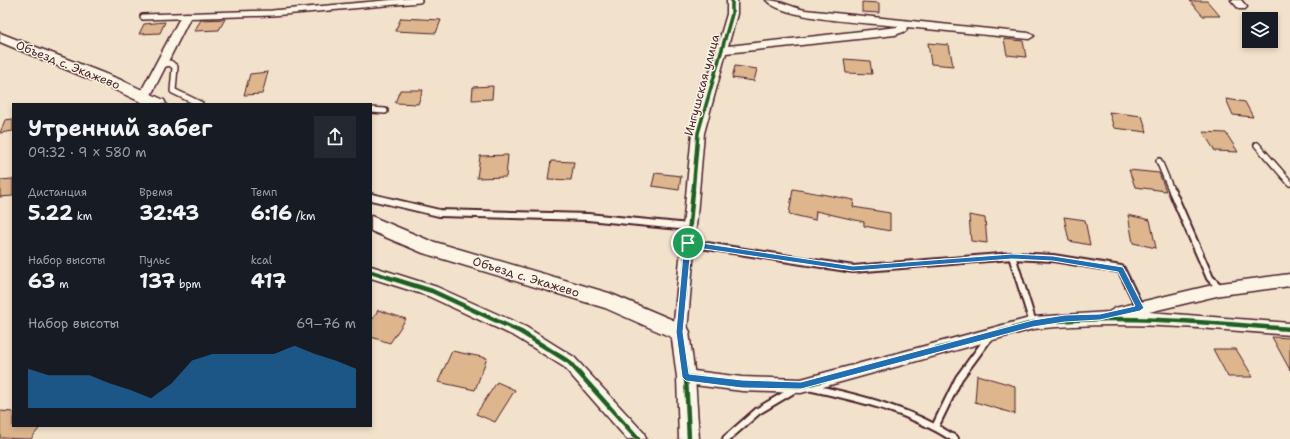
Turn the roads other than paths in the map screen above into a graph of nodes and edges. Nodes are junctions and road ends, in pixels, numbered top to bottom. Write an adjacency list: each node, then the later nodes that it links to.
1 (419, 0): 4 (lane)
2 (732, 0): 9 (street, Ингушская улица)
3 (771, 0): 6 (street)
4 (186, 16): 5 (lane); 10 (street)
5 (143, 18)
6 (904, 23): 7 (street); 9 (street)
7 (1030, 36)
8 (0, 37): 11 (main road, Объезд с. Экажево)
9 (723, 50): 21 (street, Ингушская улица)
10 (161, 65): 11 (street); 13 (lane)
11 (144, 97): 12 (main road, Объезд с. Экажево)
12 (156, 103)
13 (198, 103)
14 (372, 110): 15 (lane)
15 (385, 111)
16 (1257, 145): 18 (lane)
17 (1159, 160): 26 (lane)
18 (1290, 183)
19 (372, 197): 21 (lane)
20 (372, 224): 31 (main road, Объезд с. Экажево)
21 (689, 227): 22 (street, Ингушская улица)
22 (688, 243): 23 (lane); 31 (street, Ингушская улица)
23 (1012, 256): 27 (lane); 29 (lane)
24 (372, 272): 36 (street)
25 (1290, 280): 26 (street)
26 (1221, 289): 27 (street)
27 (1140, 308): 28 (street)
28 (1100, 317): 29 (street); 30 (street)
29 (1033, 324): 32 (street)
30 (1290, 329)
31 (680, 332): 33 (street, Ингушская улица)
32 (991, 335): 34 (street); 35 (lane)
33 (686, 377): 34 (street); 37 (street, Ингушская улица)
34 (801, 386): 35 (lane); 38 (lane)
35 (936, 425): 39 (lane)
36 (638, 439)
37 (689, 439)
38 (726, 439)
39 (955, 439)

